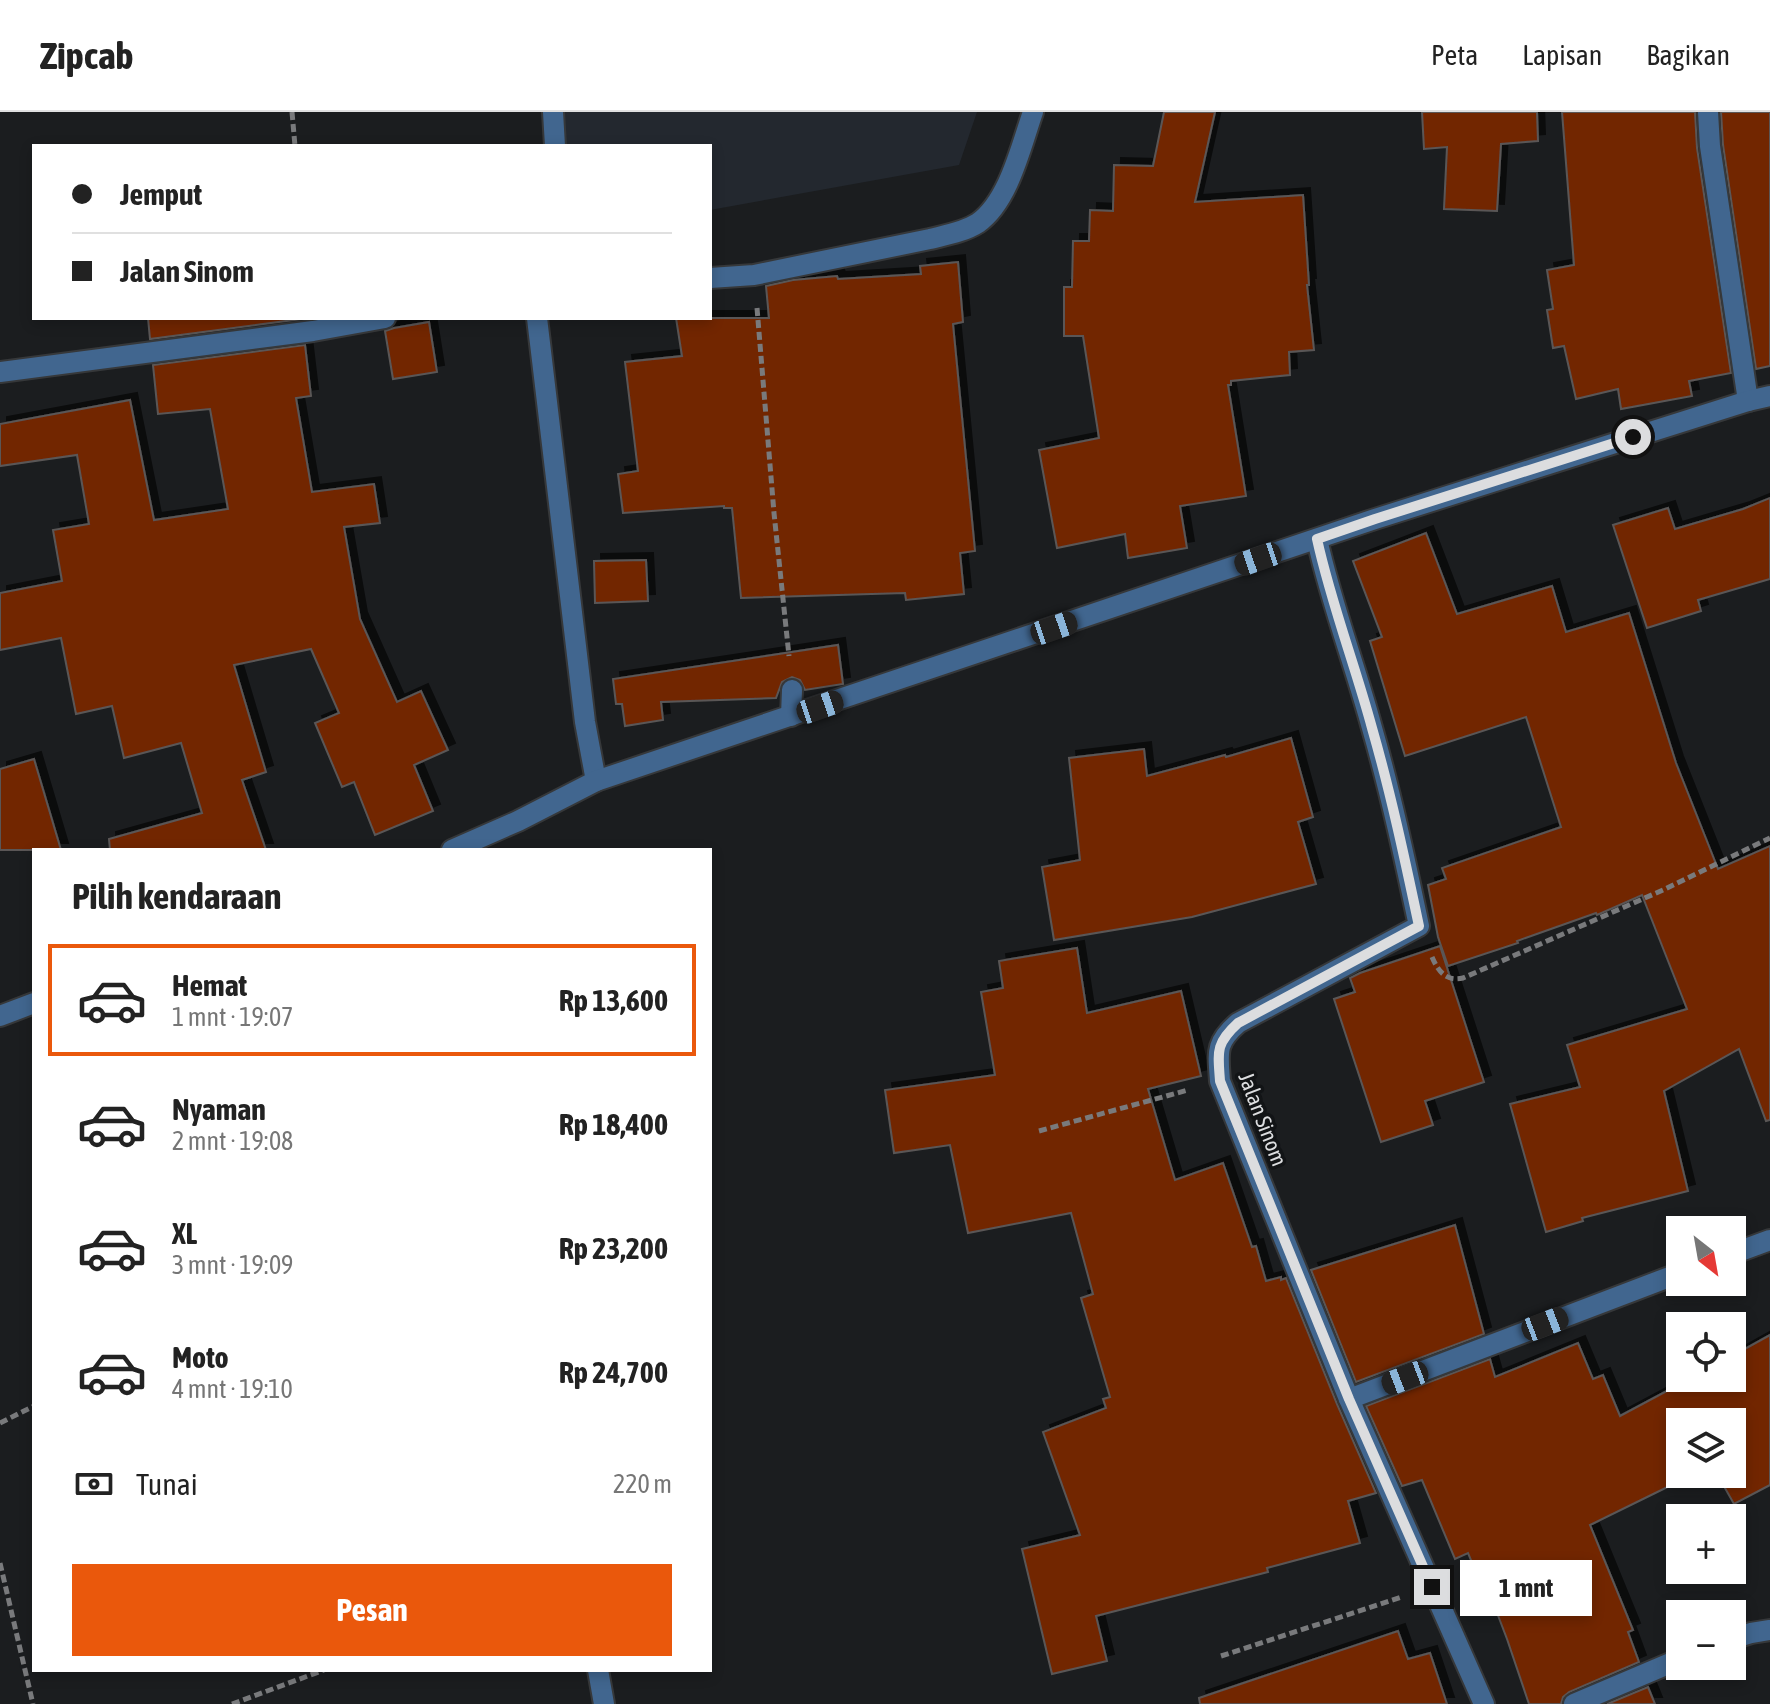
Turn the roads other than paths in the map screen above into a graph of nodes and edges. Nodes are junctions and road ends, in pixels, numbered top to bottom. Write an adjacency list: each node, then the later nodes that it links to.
1 (553, 112): 4 (street)
2 (1033, 112): 5 (street)
3 (1708, 112): 10 (street)
4 (555, 144)
5 (712, 278)
6 (374, 320): 8 (street)
7 (537, 320): 14 (street)
8 (0, 372)
9 (1770, 396): 10 (street)
10 (1748, 401): 11 (street)
11 (1317, 539): 13 (street); 21 (street, Jalan Sinom)
12 (792, 690): 13 (street)
13 (791, 716): 14 (street)
14 (596, 781): 15 (street)
15 (457, 848)
16 (32, 1004): 17 (street)
17 (0, 1016)
18 (1770, 1240): 19 (street)
19 (1746, 1249)
20 (1666, 1278): 21 (street)
21 (1349, 1399): 27 (street, Jalan Sinom)
22 (1770, 1630): 23 (street)
23 (1746, 1635)
24 (1666, 1665): 28 (street)
25 (598, 1672): 26 (street)
26 (604, 1704)
27 (1484, 1704)
28 (1574, 1704)

